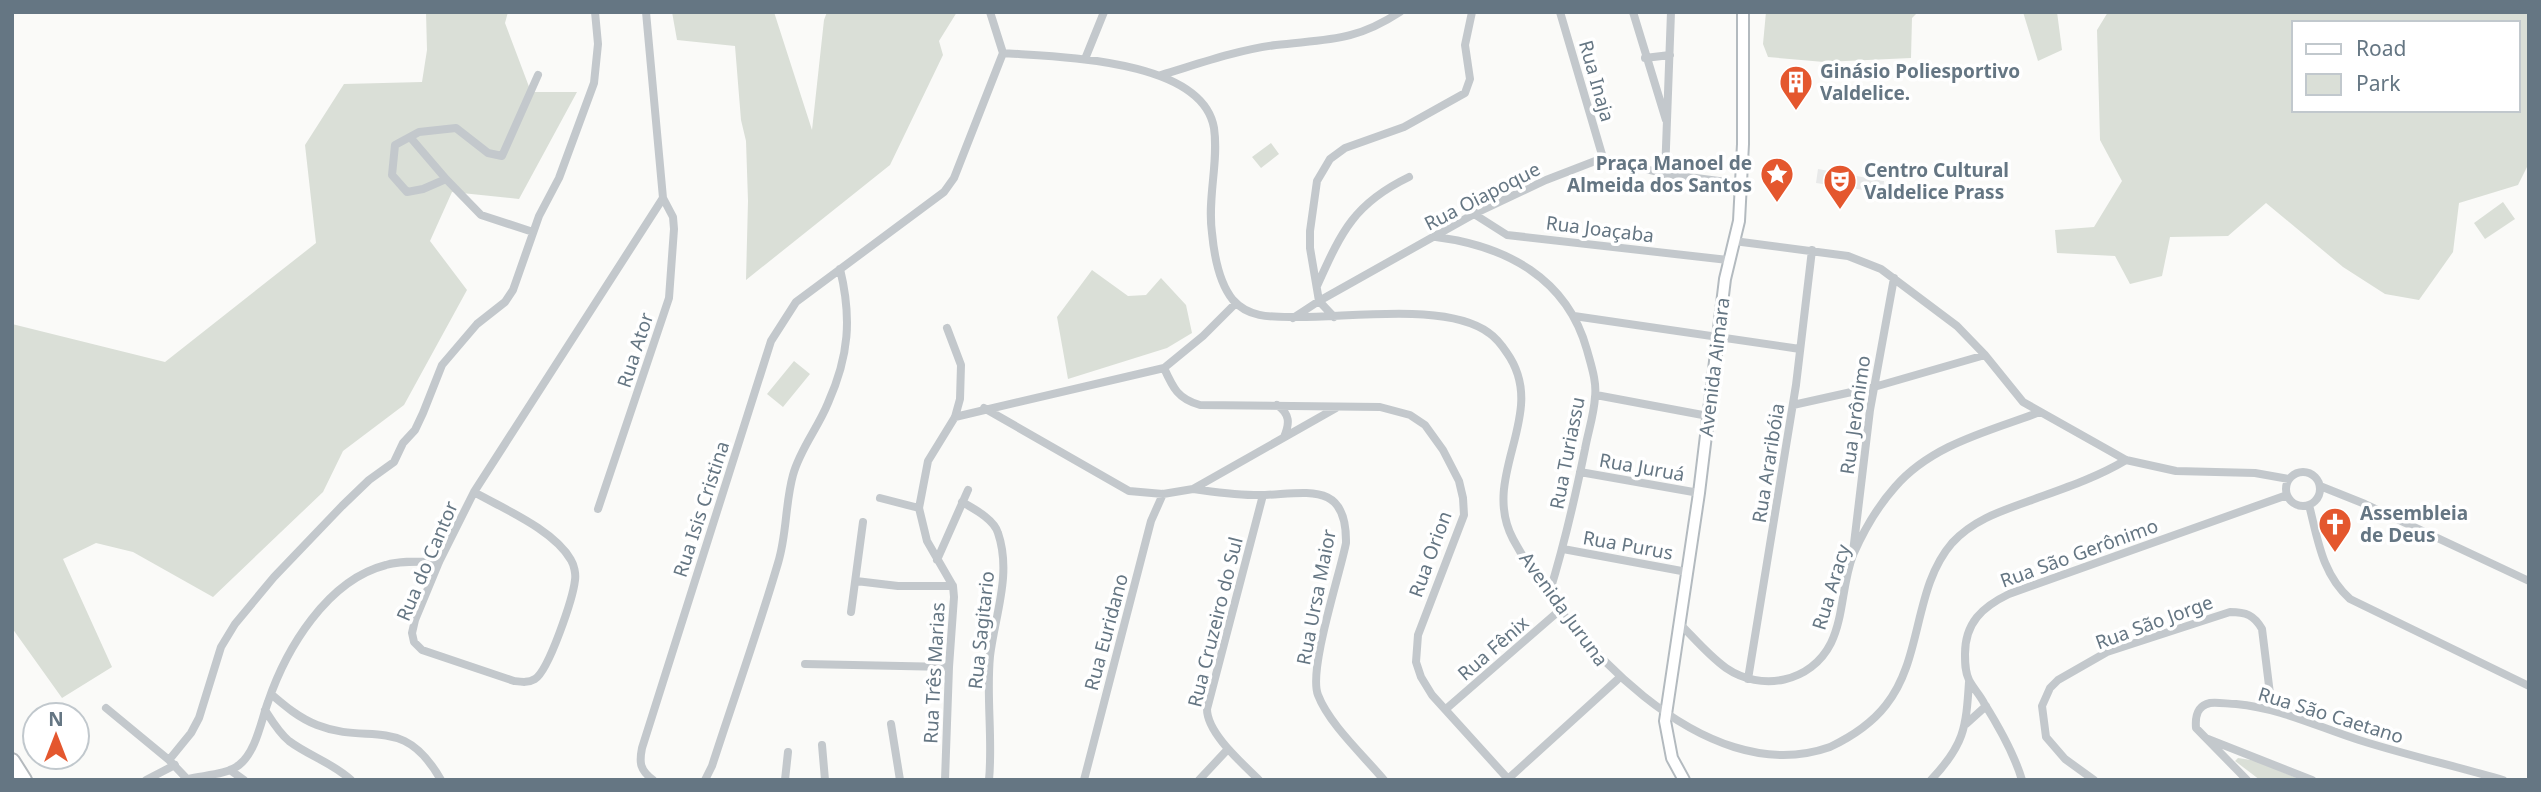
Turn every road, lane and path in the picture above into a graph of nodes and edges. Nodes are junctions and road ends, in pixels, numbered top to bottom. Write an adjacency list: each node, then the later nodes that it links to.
1 (595, 12): 26 (street)
2 (646, 12): 24 (street, Rua Ator)
3 (989, 12): 11 (street)
4 (1104, 12): 14 (street)
5 (1400, 12): 16 (street)
6 (1472, 12): 35 (street)
7 (1560, 12): 19 (street, Rua Inaja)
8 (1633, 12): 13 (street)
9 (1671, 12): 12 (street)
10 (1742, 12): 23 (main road, Avenida Aimara)
11 (1003, 53): 14 (street); 33 (street, Rua Isis Cristina)
12 (1670, 55): 13 (street); 17 (street)
13 (1645, 58): 17 (street)
14 (1085, 59): 16 (street)
15 (538, 75): 18 (street)
16 (1161, 75): 37 (street)
17 (1669, 127): 20 (street)
18 (410, 137): 22 (street); 22 (street)
19 (1603, 158): 20 (street); 25 (street, Rua Oiapoque)
20 (1665, 174): 23 (street)
21 (1409, 177): 35 (street)
22 (446, 179): 26 (street)
23 (1742, 184): 29 (main road, Avenida Aimara)
24 (663, 198): 62 (street, Rua do Cantor); 71 (street, Rua Ator)
25 (1474, 214): 27 (street, Rua Joaçaba); 28 (street, Rua Oiapoque)
26 (533, 232): 105 (street)
27 (1507, 235): 31 (street); 32 (street, Rua Joaçaba)
28 (1436, 237): 31 (street, Rua Turiassu); 36 (street, Rua Oiapoque)
29 (1734, 241): 30 (street); 32 (main road, Avenida Aimara)
30 (1812, 250): 34 (street); 43 (street, Rua Araribóia)
31 (1504, 254): 38 (street, Rua Turiassu)
32 (1728, 260): 42 (main road, Avenida Aimara)
33 (840, 269): 114 (street, Rua Isis Cristina); 115 (street)
34 (1894, 278): 44 (street); 46 (street, Rua Jerônimo)
35 (1317, 285): 36 (street)
36 (1319, 301): 39 (street, Rua Oiapoque); 40 (street)
37 (1236, 303): 39 (street, Avenida Juruna); 45 (street)
38 (1574, 316): 42 (street); 47 (street, Rua Turiassu)
39 (1293, 317): 40 (street, Avenida Juruna)
40 (1334, 317): 81 (street, Avenida Juruna)
41 (947, 328): 54 (street)
42 (1717, 337): 43 (street); 53 (main road, Avenida Aimara)
43 (1800, 349): 49 (street, Rua Araribóia)
44 (1985, 355): 46 (street); 52 (street)
45 (1164, 368): 48 (street, Rua Orion); 50 (street)
46 (1874, 387): 49 (street); 74 (street, Rua Jerônimo)
47 (1596, 396): 53 (street); 57 (street, Rua Turiassu)
48 (1278, 405): 51 (street, Rua Orion); 55 (street)
49 (1793, 405): 87 (street, Rua Araribóia)
50 (984, 408): 54 (street); 64 (street)
51 (1336, 408): 55 (street); 94 (street, Rua Orion)
52 (2040, 412): 56 (street); 74 (street, Rua Aracy)
53 (1708, 416): 63 (main road, Avenida Aimara)
54 (955, 417): 70 (street, Rua Três Marias)
55 (1284, 437): 60 (street)
56 (2126, 460): 58 (street); 97 (street, Avenida Juruna)
57 (1580, 472): 63 (street, Rua Juruá); 73 (street, Rua Turiassu)
58 (2289, 479): 59 (street); 66 (street)
59 (2320, 486): 69 (street); 79 (street)
60 (1193, 489): 64 (street); 65 (street, Rua Ursa Maior)
61 (968, 490): 68 (street)
62 (474, 492): 76 (street, Rua do Cantor); 76 (street, Rua do Cantor)
63 (1699, 493): 77 (main road, Avenida Aimara)
64 (1163, 494): 121 (street, Rua Euridano)
65 (1263, 495): 102 (street, Rua Cruzeiro do Sul); 124 (street, Rua Ursa Maior)
66 (2287, 495): 69 (street); 89 (street, Rua São Gerônimo)
67 (880, 498): 70 (street)
68 (962, 502): 75 (street); 120 (street, Rua Sagitario)
69 (2309, 505): 90 (street)
70 (919, 508): 75 (street, Rua Três Marias)
71 (598, 509)
72 (863, 522): 78 (street)
73 (1563, 549): 77 (street, Rua Purus); 81 (street, Rua Turiassu)
74 (1853, 557): 87 (street, Rua Aracy)
75 (937, 561): 80 (street, Rua Três Marias)
76 (439, 562): 91 (street)
77 (1687, 572): 84 (main road, Avenida Aimara)
78 (856, 581): 80 (street); 83 (street)
79 (2529, 581)
80 (953, 586): 86 (street, Rua Três Marias)
81 (1549, 594): 82 (street, Avenida Juruna)
82 (1560, 610): 88 (street, Avenida Juruna); 94 (street, Rua Fênix)
83 (851, 612)
84 (1679, 624): 87 (street); 97 (main road, Avenida Aimara)
85 (805, 663): 86 (street)
86 (949, 667): 119 (street, Rua Três Marias)
87 (1748, 678)
88 (1616, 680): 97 (street, Avenida Juruna); 108 (street)
89 (1969, 682): 92 (street); 99 (street)
90 (2529, 686)
91 (271, 694): 95 (street); 113 (street)
92 (1986, 706): 99 (street); 127 (street)
93 (106, 708): 105 (street)
94 (1446, 709): 108 (street, Rua Orion)
95 (265, 710): 106 (street); 112 (street)
96 (2272, 710): 100 (street, Rua São Caetano); 128 (street, Rua São Jorge); 131 (street, Rua São Caetano)
97 (1665, 721): 125 (main road)
98 (891, 724): 118 (street)
99 (1966, 724): 126 (street)
100 (2206, 737): 129 (street); 130 (street)
101 (822, 745): 117 (street)
102 (1228, 749): 122 (street); 123 (street, Rua Cruzeiro do Sul)
103 (788, 752): 116 (street)
104 (12, 761): 109 (highway)
105 (172, 762): 107 (street); 110 (street)
106 (230, 770): 107 (street); 111 (street)
107 (188, 779)
108 (1508, 779)
109 (24, 780)
110 (146, 780)
111 (244, 780)
112 (351, 780)
113 (441, 780)
114 (653, 780)
115 (705, 780)
116 (785, 780)
117 (825, 780)
118 (900, 780)
119 (945, 780)
120 (989, 780)
121 (1084, 780)
122 (1199, 780)
123 (1259, 780)
124 (1384, 780)
125 (1684, 780)
126 (1931, 780)
127 (2022, 780)
128 (2094, 780)
129 (2248, 780)
130 (2312, 780)
131 (2503, 780)

